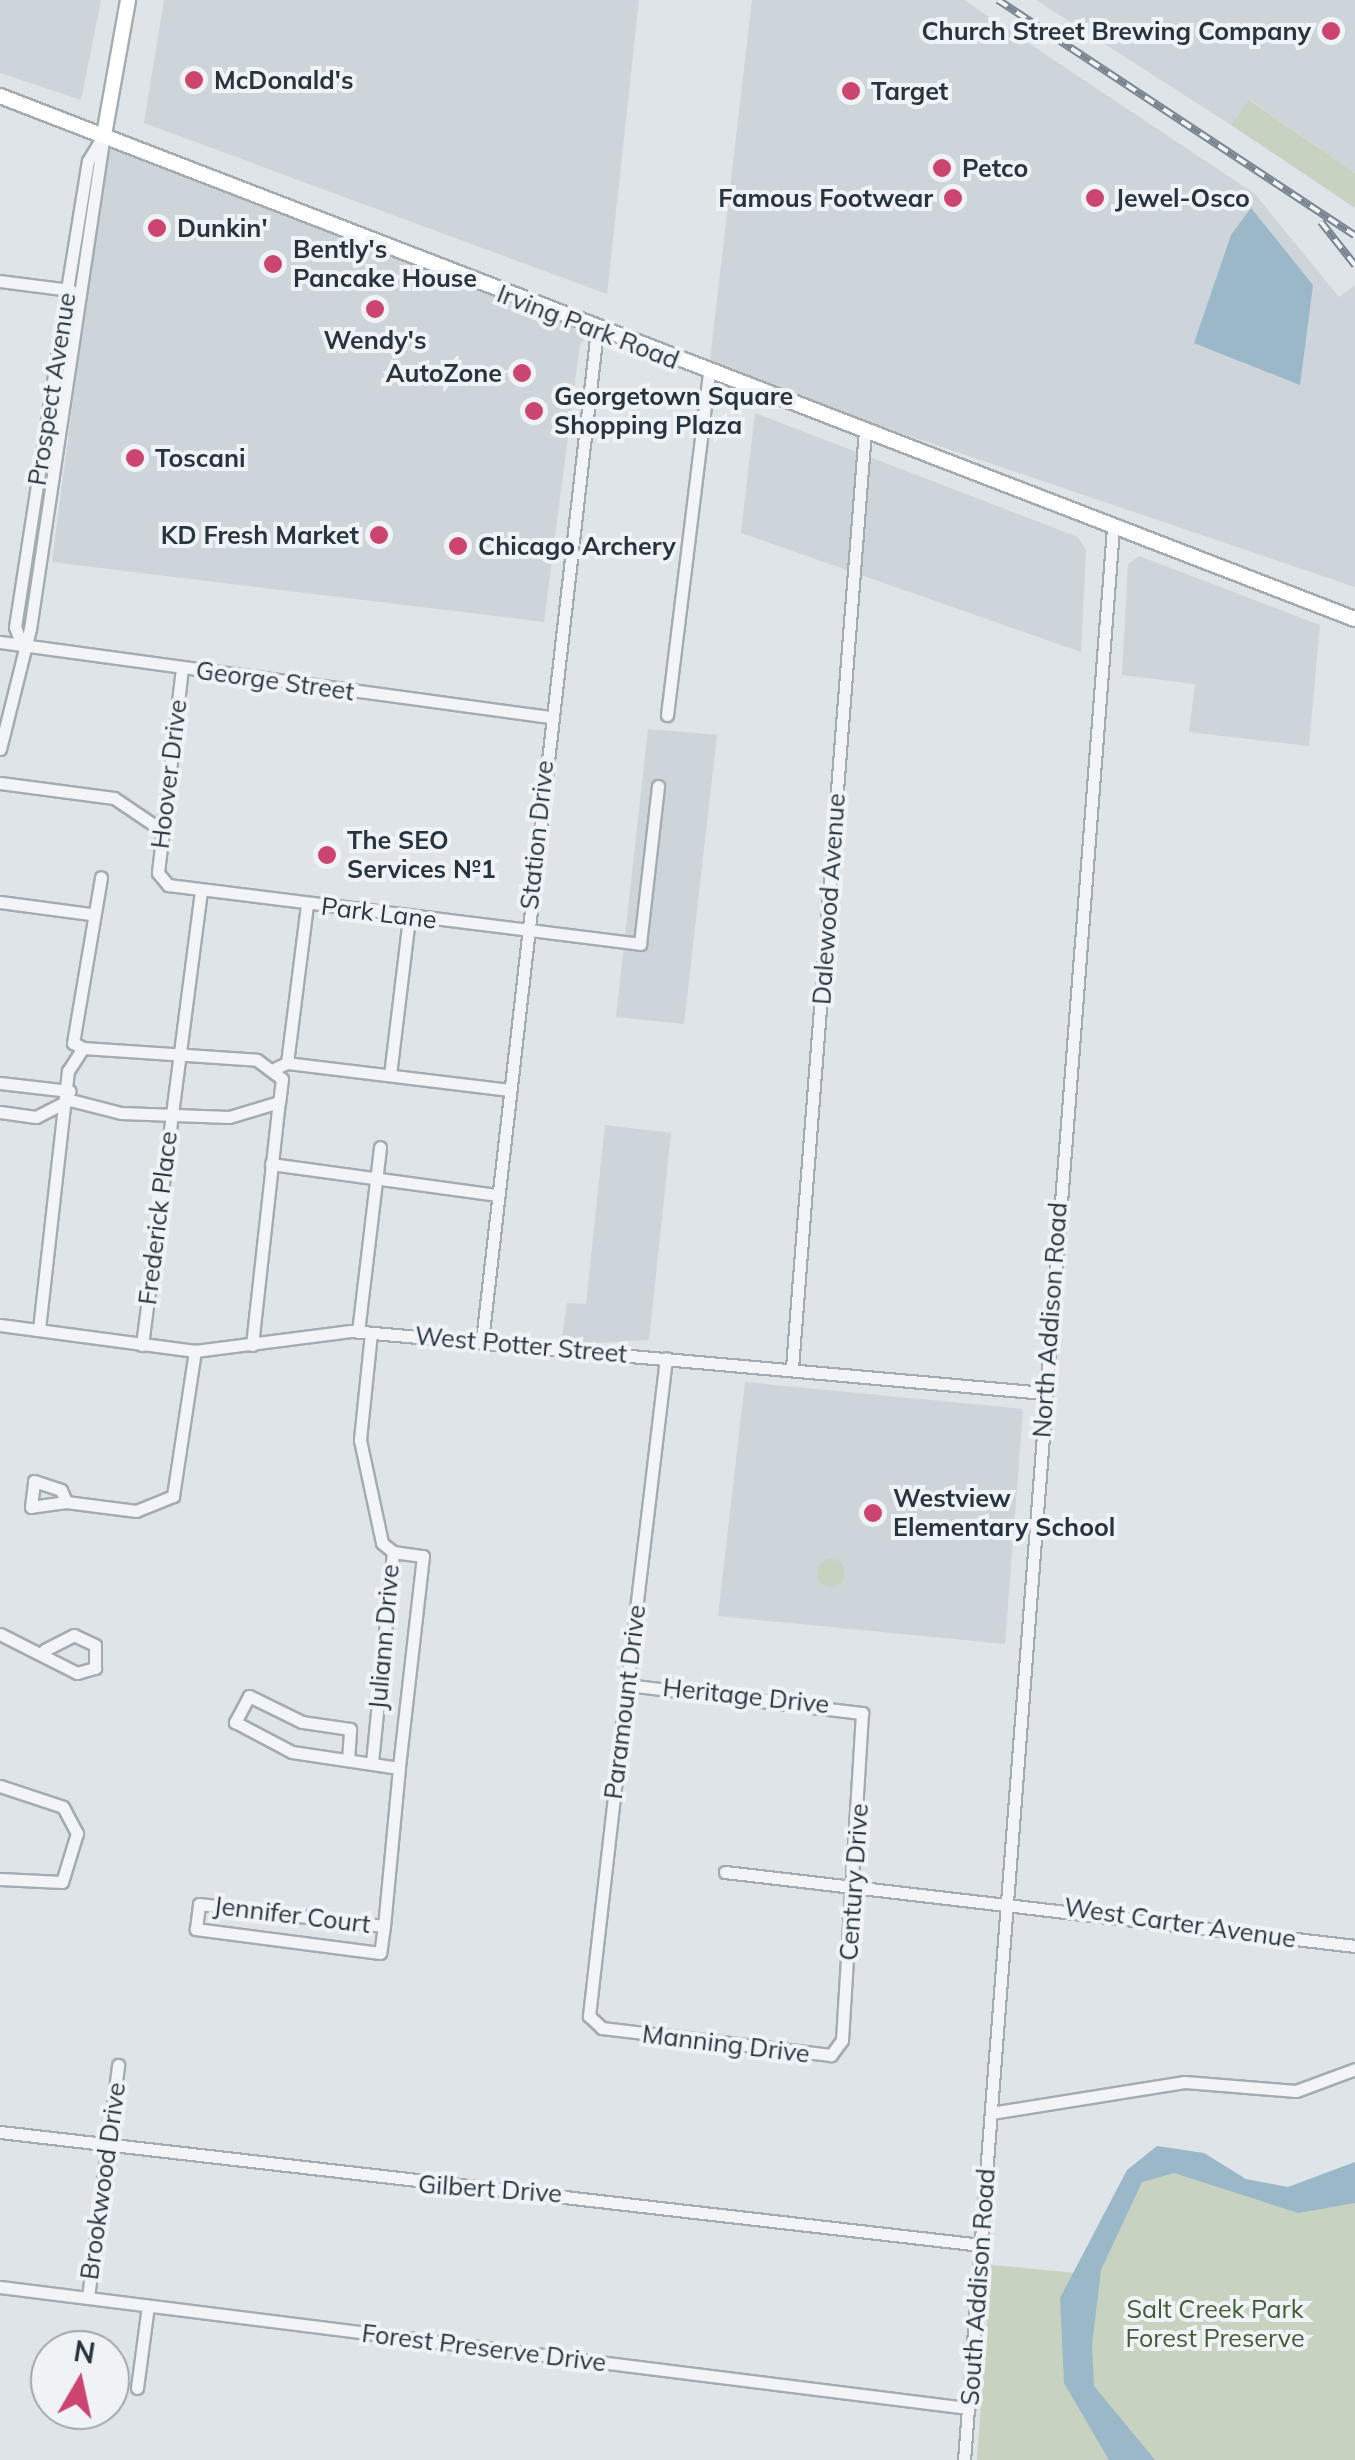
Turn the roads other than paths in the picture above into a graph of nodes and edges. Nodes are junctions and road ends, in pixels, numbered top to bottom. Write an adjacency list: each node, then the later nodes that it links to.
1 (128, 0): 3 (main road, Prospect Avenue)
2 (0, 96): 3 (main road, Irving Park Road)
3 (104, 135): 5 (street, Prospect Avenue); 6 (street, Prospect Avenue); 7 (main road, Irving Park Road)
4 (0, 282): 6 (street)
5 (84, 289): 6 (street); 13 (street, Prospect Avenue)
6 (67, 290): 13 (street, Prospect Avenue)
7 (596, 330): 8 (main road, Irving Park Road); 16 (street, Station Drive)
8 (709, 374): 9 (main road, Irving Park Road); 15 (street)
9 (865, 430): 10 (main road, Irving Park Road); 52 (street, Dalewood Avenue)
10 (1112, 526): 11 (main road, Irving Park Road); 53 (street, North Addison Road)
11 (1355, 619)
12 (0, 642): 13 (street, George Street)
13 (22, 646): 14 (street, George Street); 17 (street, Prospect Avenue)
14 (182, 668): 16 (street, George Street); 20 (street, Hoover Drive)
15 (666, 715)
16 (550, 717): 28 (street, Station Drive)
17 (0, 749)
18 (0, 783): 20 (street)
19 (658, 786): 28 (street, Park Lane)
20 (163, 831): 22 (street, Hoover Drive)
21 (101, 877): 26 (street)
22 (161, 881): 23 (street, Park Lane)
23 (200, 890): 25 (street, Park Lane); 30 (street, Frederick Place)
24 (0, 902): 26 (street)
25 (307, 904): 27 (street, Park Lane); 31 (street)
26 (90, 914): 29 (street)
27 (409, 917): 28 (street, Park Lane); 33 (street)
28 (527, 931): 35 (street, Station Drive)
29 (83, 1048): 30 (street); 36 (street)
30 (179, 1056): 32 (street); 39 (street, Frederick Place)
31 (287, 1063): 32 (street); 33 (street)
32 (274, 1069): 37 (street)
33 (390, 1075): 35 (street)
34 (0, 1083): 36 (street)
35 (510, 1090): 43 (street, Station Drive)
36 (70, 1095): 38 (street); 39 (street); 45 (street)
37 (279, 1102): 39 (street); 41 (street)
38 (0, 1112)
39 (170, 1115): 48 (street, Frederick Place)
40 (380, 1147): 42 (street, Juliann Drive)
41 (271, 1164): 42 (street); 49 (street)
42 (377, 1179): 43 (street); 46 (street, Juliann Drive)
43 (498, 1195): 47 (street, Station Drive)
44 (0, 1325): 45 (street, West Potter Street)
45 (39, 1329): 48 (street, West Potter Street)
46 (365, 1332): 47 (street, West Potter Street); 49 (street, West Potter Street); 55 (street, Juliann Drive)
47 (482, 1341): 51 (street, West Potter Street)
48 (142, 1345): 50 (street, West Potter Street)
49 (252, 1346): 50 (street, West Potter Street)
50 (195, 1351): 54 (street)
51 (666, 1358): 52 (street, West Potter Street); 58 (street, Paramount Drive)
52 (792, 1368): 53 (street, West Potter Street)
53 (1044, 1393): 67 (street, North Addison Road)
54 (66, 1502)
55 (392, 1552): 61 (street, Juliann Drive); 62 (street)
56 (0, 1634): 57 (street)
57 (46, 1650)
58 (627, 1684): 59 (street, Heritage Drive); 70 (street, Paramount Drive)
59 (862, 1713): 66 (street, Century Drive)
60 (348, 1760): 60 (street); 61 (street)
61 (372, 1763): 62 (street)
62 (399, 1768): 68 (street)
63 (0, 1786): 65 (street)
64 (725, 1872): 66 (street, West Carter Avenue)
65 (0, 1879)
66 (854, 1886): 67 (street, West Carter Avenue); 71 (street, Century Drive)
67 (1006, 1900): 69 (street, West Carter Avenue); 74 (street, North Addison Road)
68 (384, 1926): 68 (street, Jennifer Court)
69 (1355, 1946)
70 (614, 2030): 71 (street, Manning Drive)
71 (838, 2051)
72 (118, 2066): 76 (street, Brookwood Drive)
73 (1355, 2069): 74 (street)
74 (991, 2113): 77 (street, South Addison Road)
75 (0, 2132): 76 (street, Gilbert Drive)
76 (108, 2145): 77 (street, Gilbert Drive); 79 (street, Brookwood Drive)
77 (981, 2245): 82 (street, South Addison Road)
78 (0, 2286): 79 (street, Forest Preserve Drive)
79 (88, 2298): 80 (street, Forest Preserve Drive)
80 (148, 2306): 81 (street); 82 (street, Forest Preserve Drive)
81 (137, 2388)
82 (968, 2408): 83 (street, South Addison Road)
83 (964, 2460)

